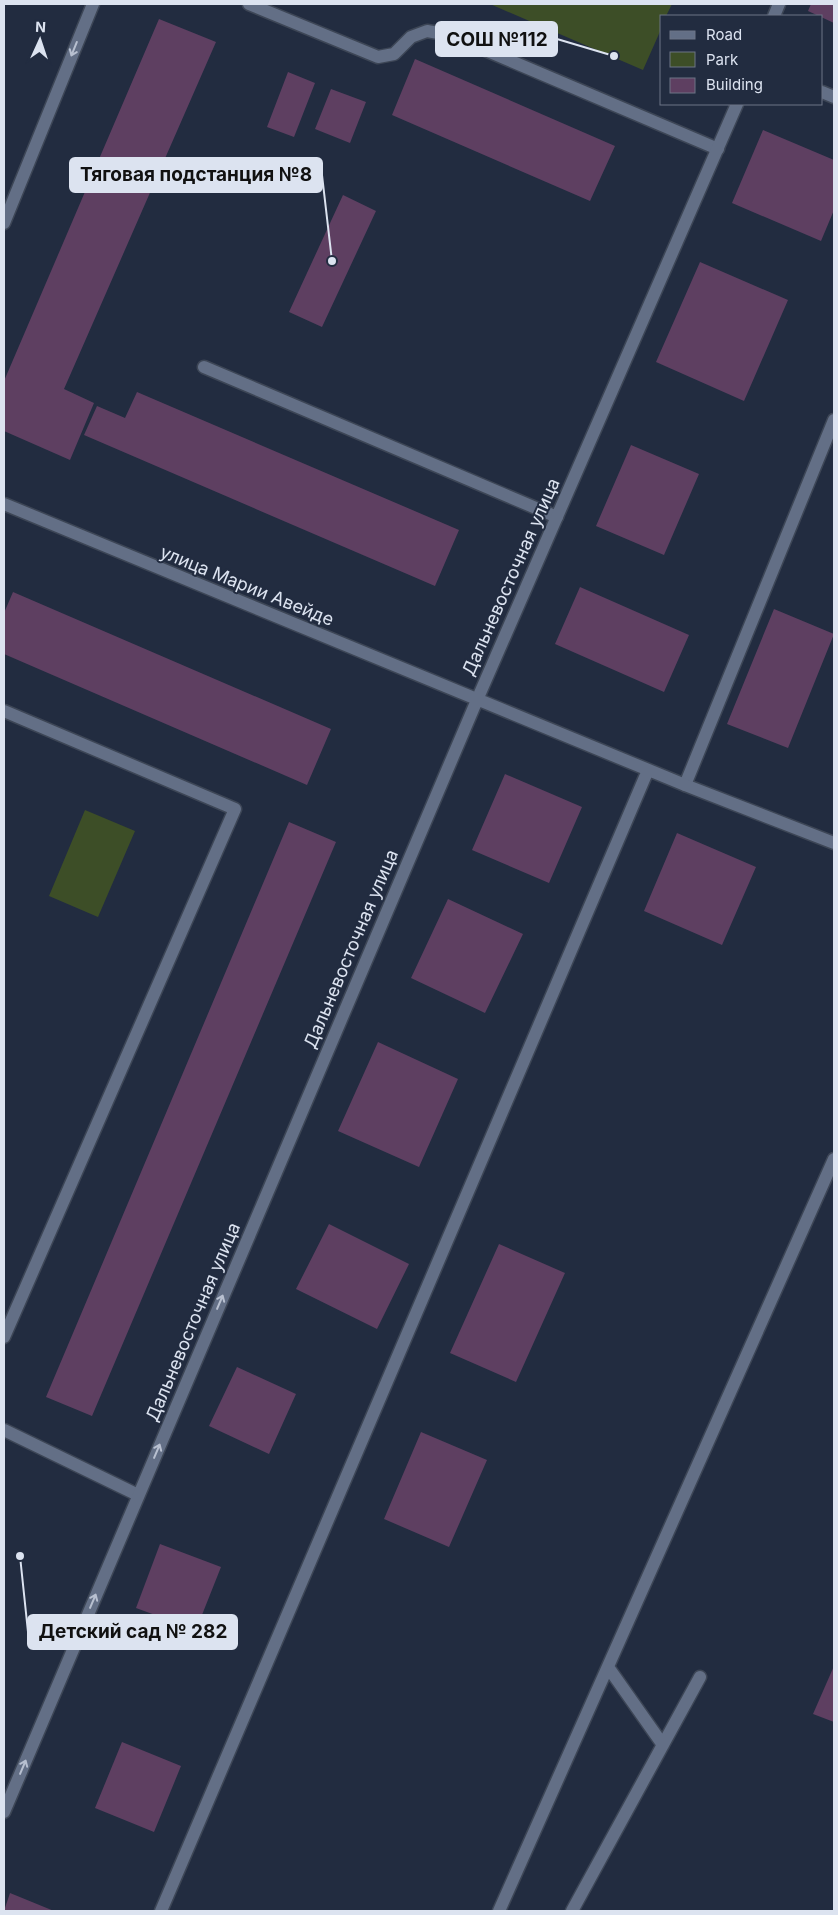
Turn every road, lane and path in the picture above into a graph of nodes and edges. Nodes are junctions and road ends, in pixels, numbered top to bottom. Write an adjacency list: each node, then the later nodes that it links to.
1 (93, 4): 5 (street, one-way to 5)
2 (249, 4): 4 (street)
3 (737, 105): 4 (street, Дальневосточная улица)
4 (718, 149): 9 (street, Дальневосточная улица)
5 (4, 223)
6 (204, 366): 9 (street)
7 (834, 420): 13 (street)
8 (4, 504): 10 (street, улица Марии Авейде)
9 (557, 516): 10 (street, Дальневосточная улица)
10 (477, 700): 12 (street, улица Марии Авейде); 18 (street, Дальневосточная улица, one-way to 10)
11 (4, 711): 16 (street)
12 (648, 770): 13 (street, улица Марии Авейде); 23 (street)
13 (685, 785): 14 (street, улица Марии Авейде)
14 (834, 843)
15 (834, 1159): 19 (street)
16 (4, 1336)
17 (4, 1430): 18 (street)
18 (138, 1495): 22 (street, Дальневосточная улица, one-way to 18)
19 (608, 1667): 21 (street); 24 (street)
20 (700, 1677): 21 (street)
21 (663, 1745): 25 (street)
22 (4, 1812)
23 (161, 1911)
24 (499, 1911)
25 (572, 1911)

